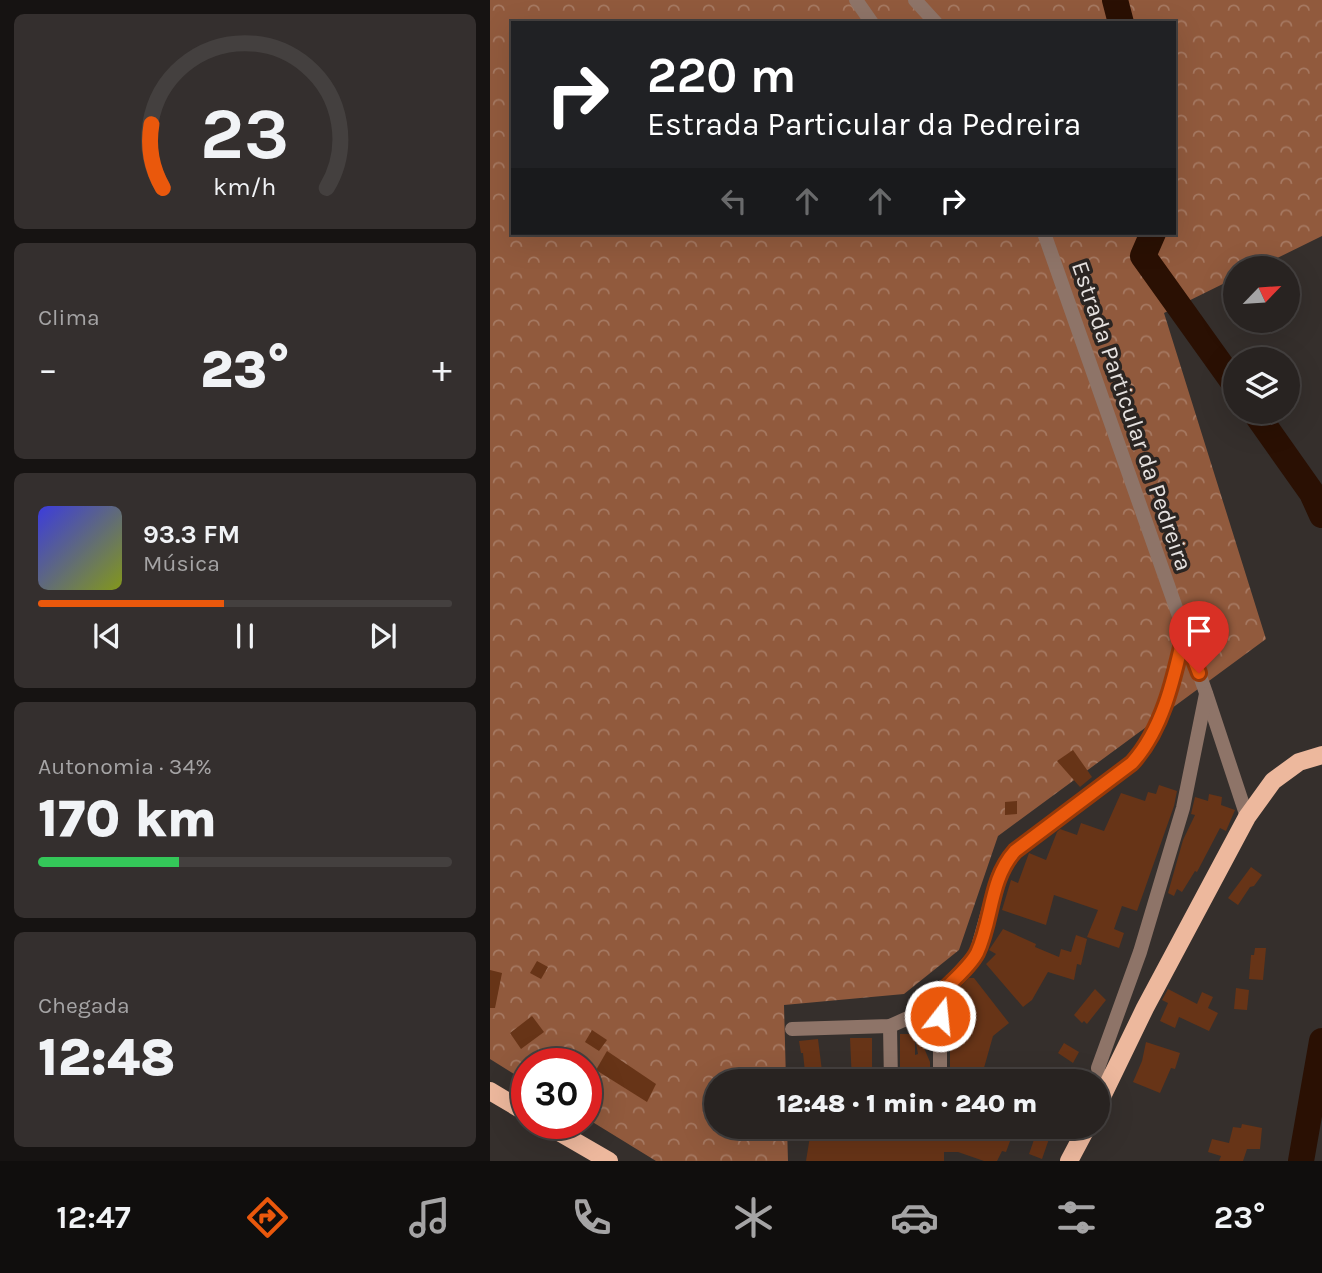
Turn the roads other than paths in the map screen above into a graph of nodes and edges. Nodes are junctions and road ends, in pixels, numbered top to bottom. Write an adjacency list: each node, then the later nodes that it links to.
1 (856, 0): 3 (street)
2 (915, 0): 4 (street)
3 (871, 21)
4 (934, 21)
5 (1045, 235): 6 (street, Estrada Particular da Pedreira)
6 (1184, 634): 7 (street, Estrada Particular da Pedreira); 10 (street)
7 (1206, 693): 9 (street, Estrada Particular da Pedreira); 15 (street)
8 (1322, 755): 9 (main road)
9 (1248, 817): 16 (main road)
10 (940, 994): 11 (street); 14 (street)
11 (890, 1026): 12 (street); 13 (street)
12 (792, 1029)
13 (891, 1069)
14 (940, 1069)
15 (1098, 1069)
16 (1110, 1081)
17 (490, 1091): 18 (main road)
18 (511, 1103)
19 (571, 1139): 21 (main road)
20 (1081, 1139): 22 (main road)
21 (609, 1161)
22 (1069, 1161)

